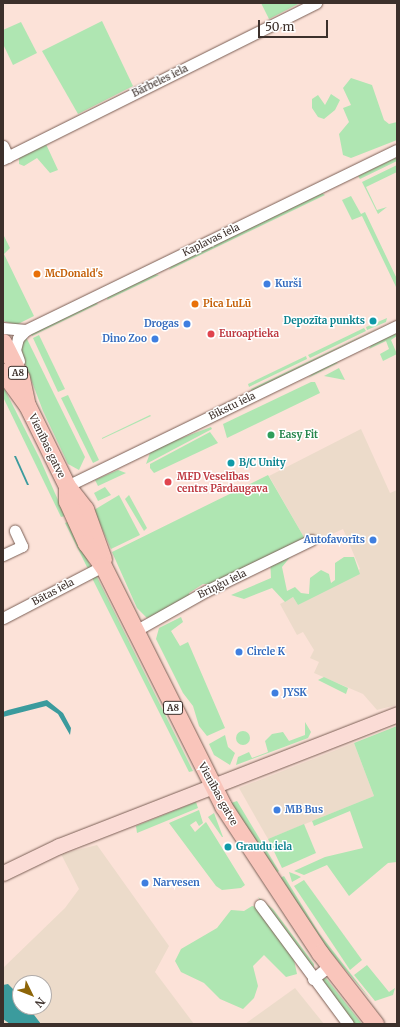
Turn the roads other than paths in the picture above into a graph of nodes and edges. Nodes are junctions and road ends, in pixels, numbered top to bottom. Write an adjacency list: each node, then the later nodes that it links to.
1 (316, 3): 4 (street, Bārbeles iela)
2 (3, 146): 4 (street)
3 (397, 150): 7 (street, Kaplavas iela)
4 (5, 158)
5 (397, 326): 10 (street, Bikstu iela)
6 (3, 328): 7 (street)
7 (26, 330): 9 (street)
8 (3, 342): 9 (highway, Vienības gatve / A8)
9 (8, 376): 10 (highway, Vienības gatve / A8)
10 (67, 486): 14 (highway, Vienības gatve / A8)
11 (14, 531): 13 (street)
12 (311, 540): 16 (street, Briņģu iela)
13 (3, 555)
14 (103, 566): 15 (street, Bātas iela); 16 (highway, Vienības gatve / A8)
15 (3, 618)
16 (135, 631): 18 (highway, Vienības gatve / A8)
17 (397, 714): 18 (main road)
18 (211, 785): 19 (main road); 21 (highway, Vienības gatve / A8)
19 (3, 873)
20 (260, 905): 22 (street)
21 (329, 966): 22 (street); 24 (highway, Vienības gatve / A8)
22 (313, 979): 23 (street)
23 (348, 1024)
24 (375, 1024)

